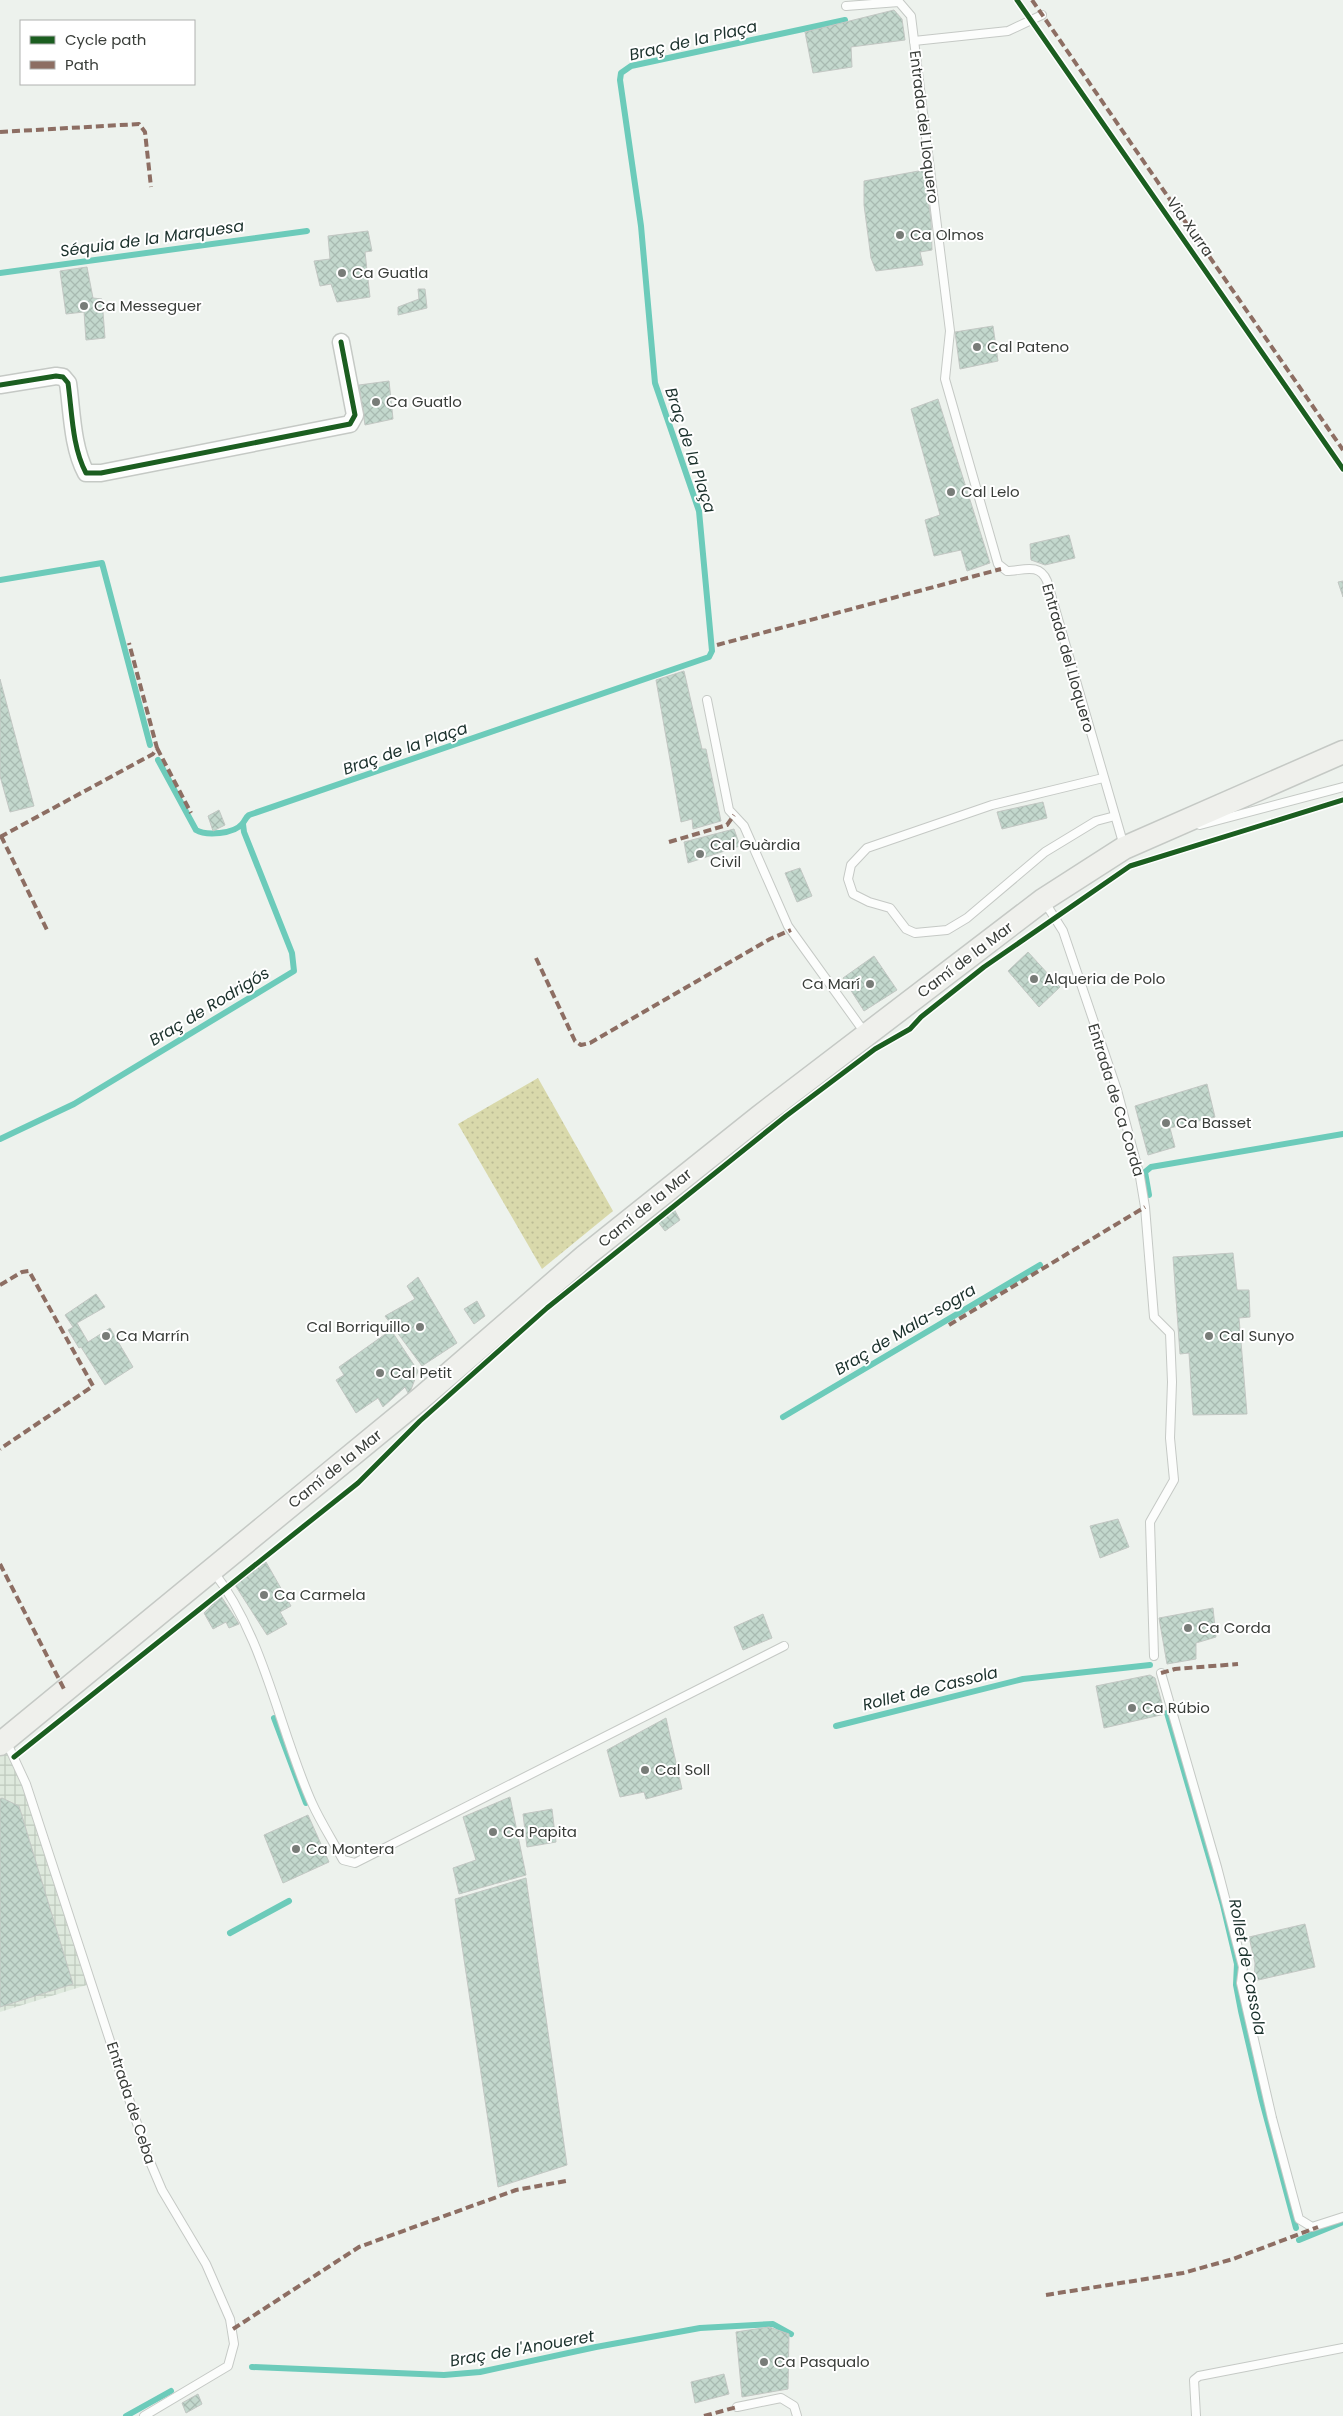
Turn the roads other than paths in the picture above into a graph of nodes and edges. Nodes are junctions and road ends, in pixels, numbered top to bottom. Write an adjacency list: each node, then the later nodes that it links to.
1 (846, 6): 3 (lane, Entrada del Lloquero)
2 (1042, 15): 3 (lane)
3 (914, 41): 8 (lane, Entrada del Lloquero)
4 (341, 342): 5 (street)
5 (0, 385)
6 (707, 700): 14 (lane)
7 (1343, 752): 11 (main road, Camí de la Mar)
8 (1103, 778): 10 (lane, Entrada del Lloquero); 10 (lane)
9 (1343, 787): 11 (lane)
10 (1115, 816): 12 (lane, Entrada del Lloquero)
11 (1158, 833): 12 (main road, Camí de la Mar)
12 (1124, 848): 13 (main road, Camí de la Mar)
13 (1043, 900): 14 (main road, Camí de la Mar); 17 (lane, Entrada de Ca Corda)
14 (866, 1035): 15 (main road, Camí de la Mar)
15 (212, 1570): 16 (lane); 19 (main road, Camí de la Mar)
16 (784, 1646)
17 (1154, 1656)
18 (1161, 1673): 20 (lane)
19 (3, 1742): 23 (lane, Entrada de Ceba)
20 (1343, 2217)
21 (1343, 2348): 25 (lane)
22 (736, 2407): 24 (lane)
23 (144, 2416)
24 (798, 2416)
25 (1196, 2416)

